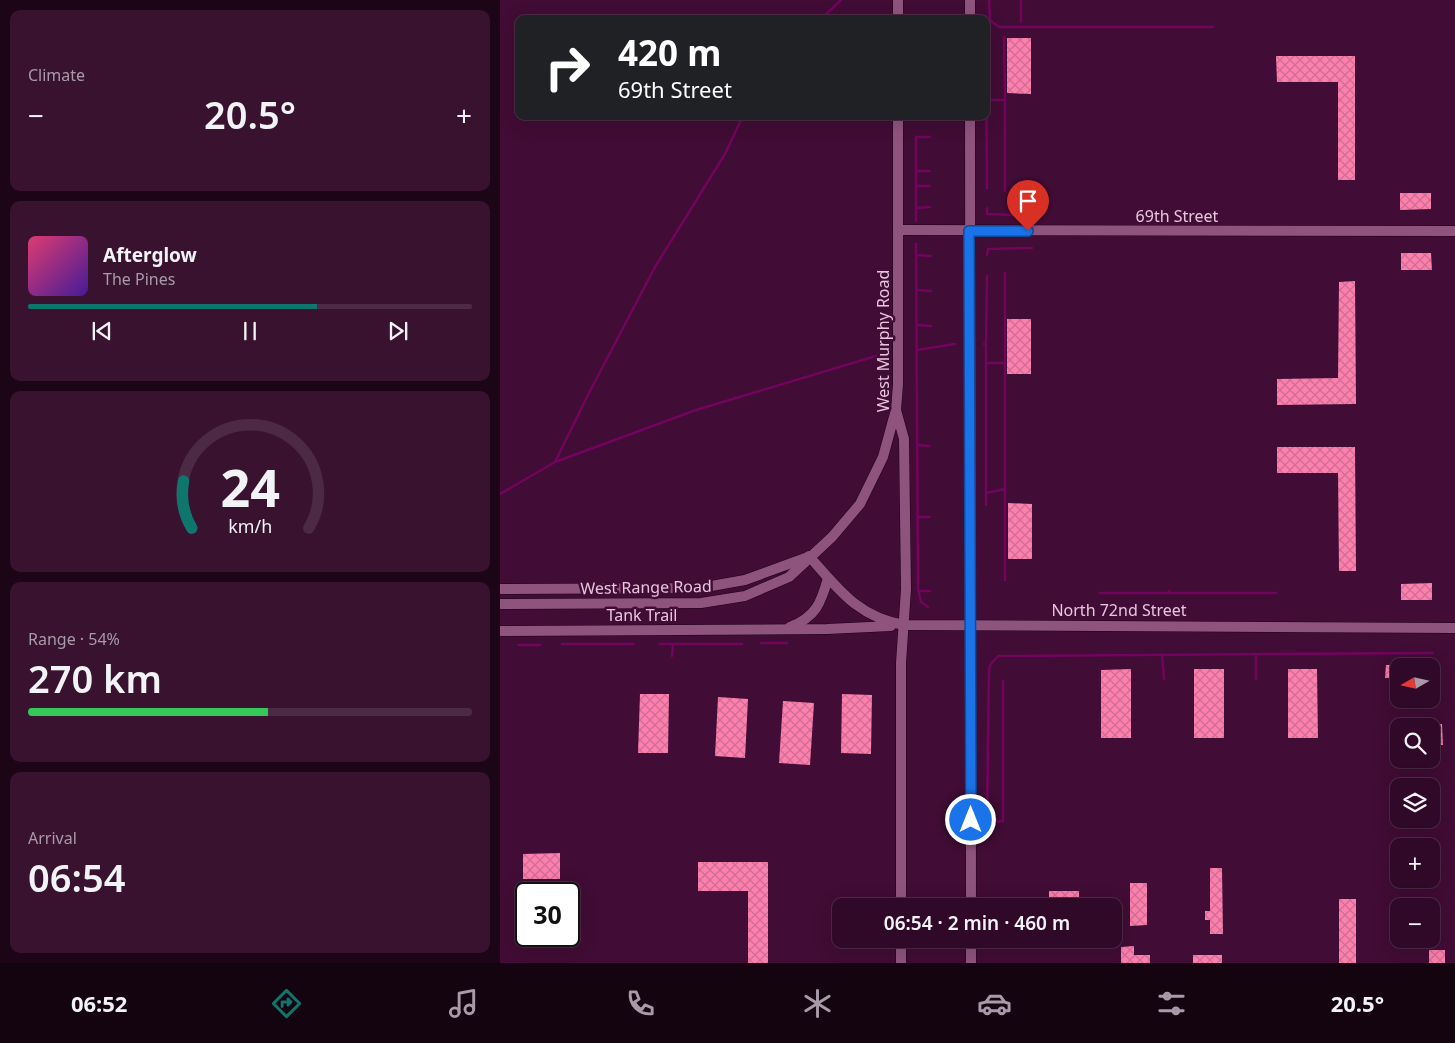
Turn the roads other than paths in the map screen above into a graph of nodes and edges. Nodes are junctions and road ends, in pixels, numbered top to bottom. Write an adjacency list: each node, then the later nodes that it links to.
1 (898, 0): 3 (street)
2 (970, 0): 4 (street)
3 (898, 15)
4 (970, 15)
5 (898, 120): 7 (street, West Murphy Road)
6 (970, 120): 8 (street)
7 (898, 230): 8 (street, 69th Street); 10 (street, West Murphy Road)
8 (969, 231): 9 (street, 69th Street); 15 (street)
9 (1455, 232)
10 (896, 410): 11 (street, West Range Road); 16 (street, West Murphy Road)
11 (809, 556): 12 (street, North 72nd Street); 13 (street, West Range Road); 14 (street, West Range Road)
12 (828, 578): 16 (street, North 72nd Street); 18 (street, Tank Trail)
13 (500, 589)
14 (500, 604)
15 (972, 624): 16 (street, North 72nd Street); 17 (street, North 72nd Street); 21 (street)
16 (904, 625): 18 (street, Tank Trail); 20 (street, West Murphy Road)
17 (1455, 628)
18 (785, 630): 19 (street, Tank Trail)
19 (500, 631)
20 (901, 898)
21 (971, 898)
22 (901, 948): 24 (street)
23 (971, 948): 25 (street)
24 (901, 963)
25 (971, 963)

